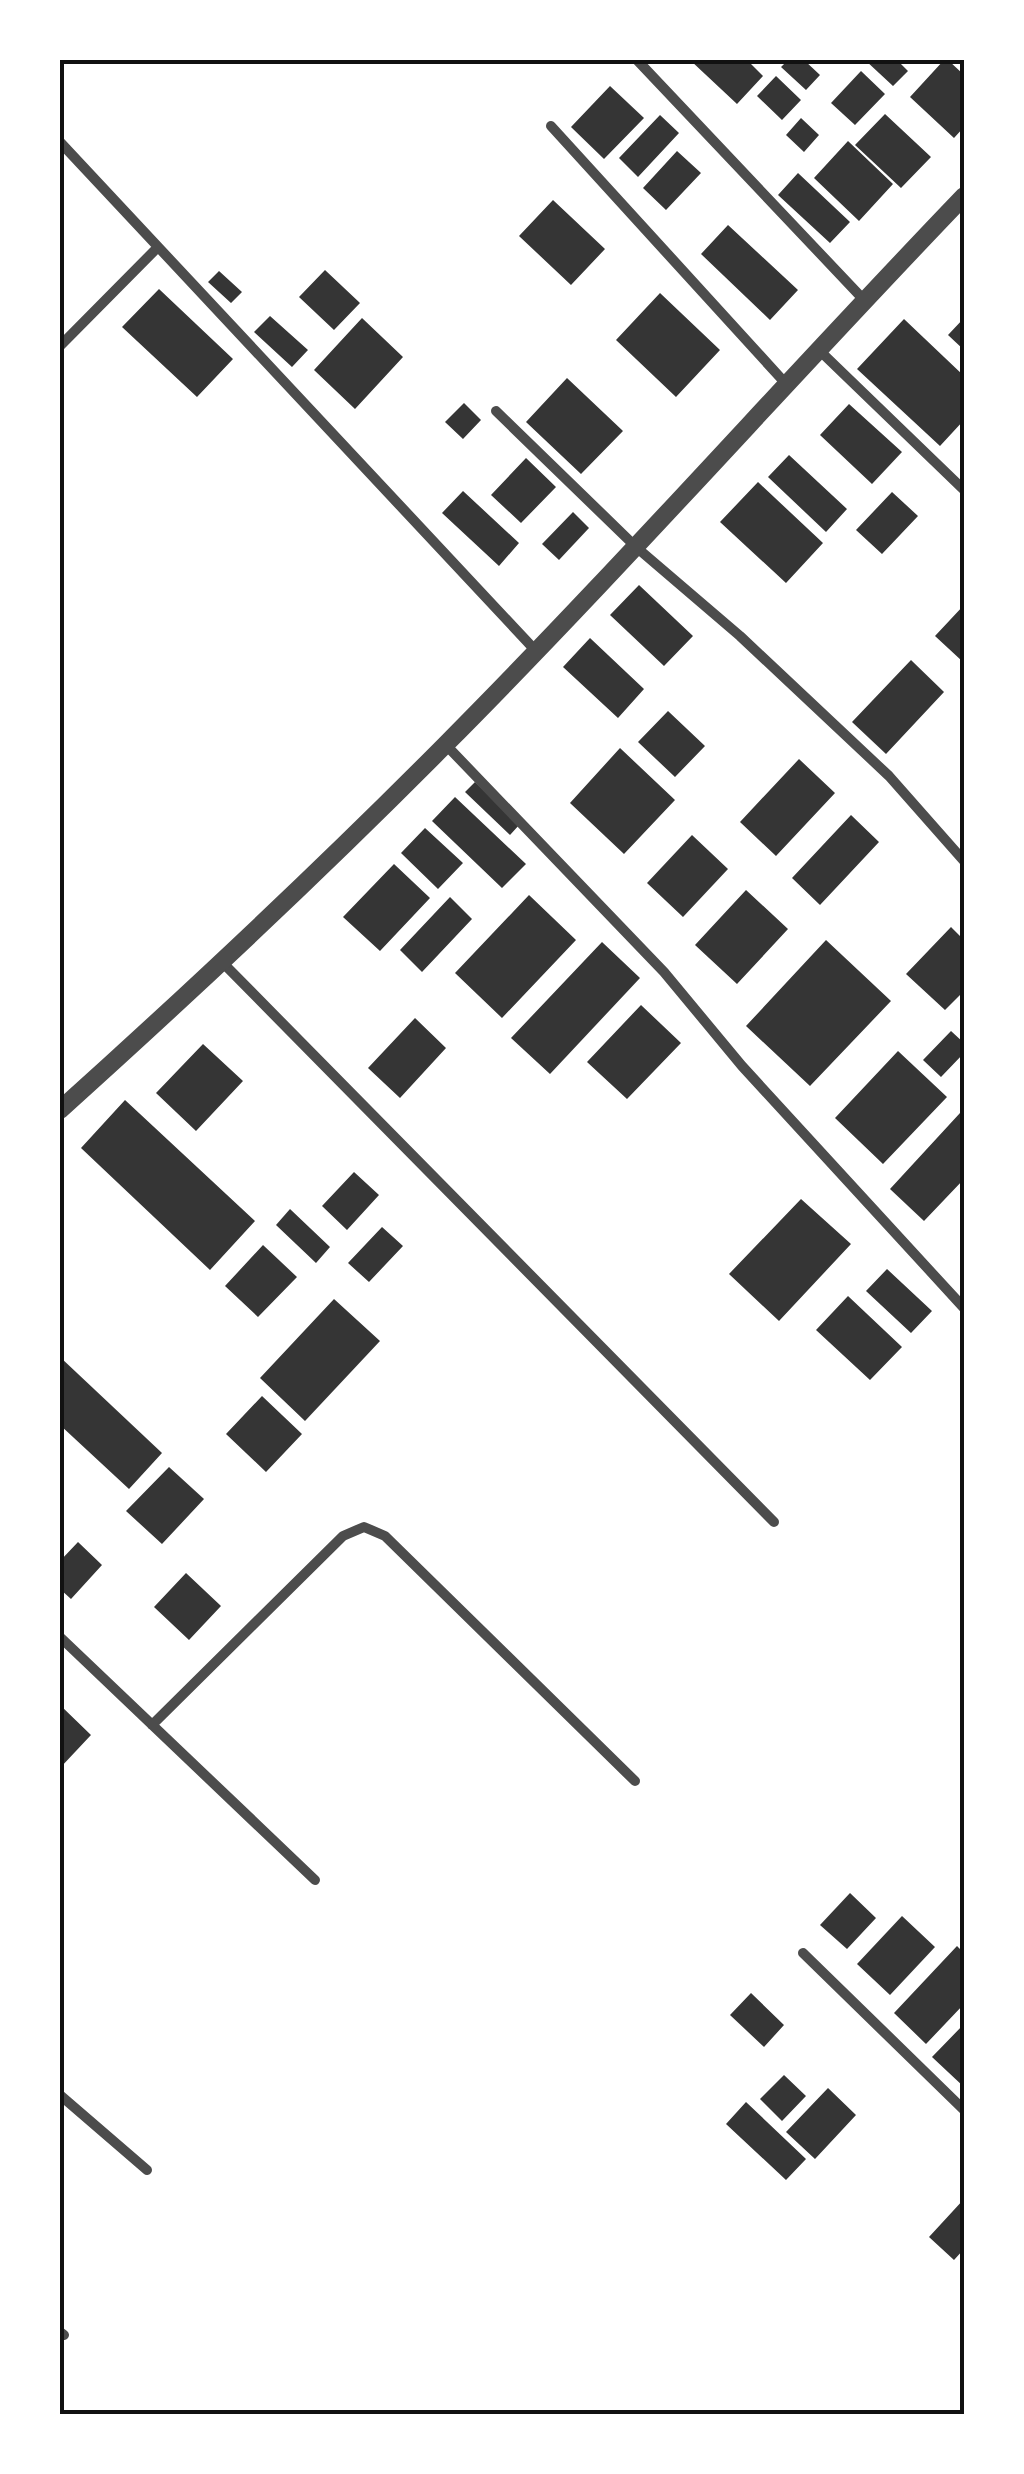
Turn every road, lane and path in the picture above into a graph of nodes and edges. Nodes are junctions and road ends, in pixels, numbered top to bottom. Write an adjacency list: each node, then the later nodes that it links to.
1 (637, 60): 6 (street)
2 (551, 126): 9 (street)
3 (60, 142): 5 (street)
4 (964, 196): 6 (street)
5 (158, 247): 7 (street); 13 (street)
6 (864, 300): 8 (street)
7 (60, 346)
8 (820, 351): 9 (street); 11 (street)
9 (788, 386): 12 (street)
10 (496, 411): 12 (street)
11 (964, 490)
12 (636, 547): 13 (street); 15 (street)
13 (535, 650): 14 (street)
14 (446, 744): 16 (street); 18 (street)
15 (964, 861)
16 (223, 963): 17 (street); 19 (street)
17 (60, 1110)
18 (964, 1308)
19 (774, 1522)
20 (60, 1637): 21 (street)
21 (152, 1725): 22 (street); 23 (street)
22 (635, 1780)
23 (314, 1880)
24 (804, 1952): 26 (street)
25 (60, 2094): 27 (street)
26 (964, 2110)
27 (147, 2170)

